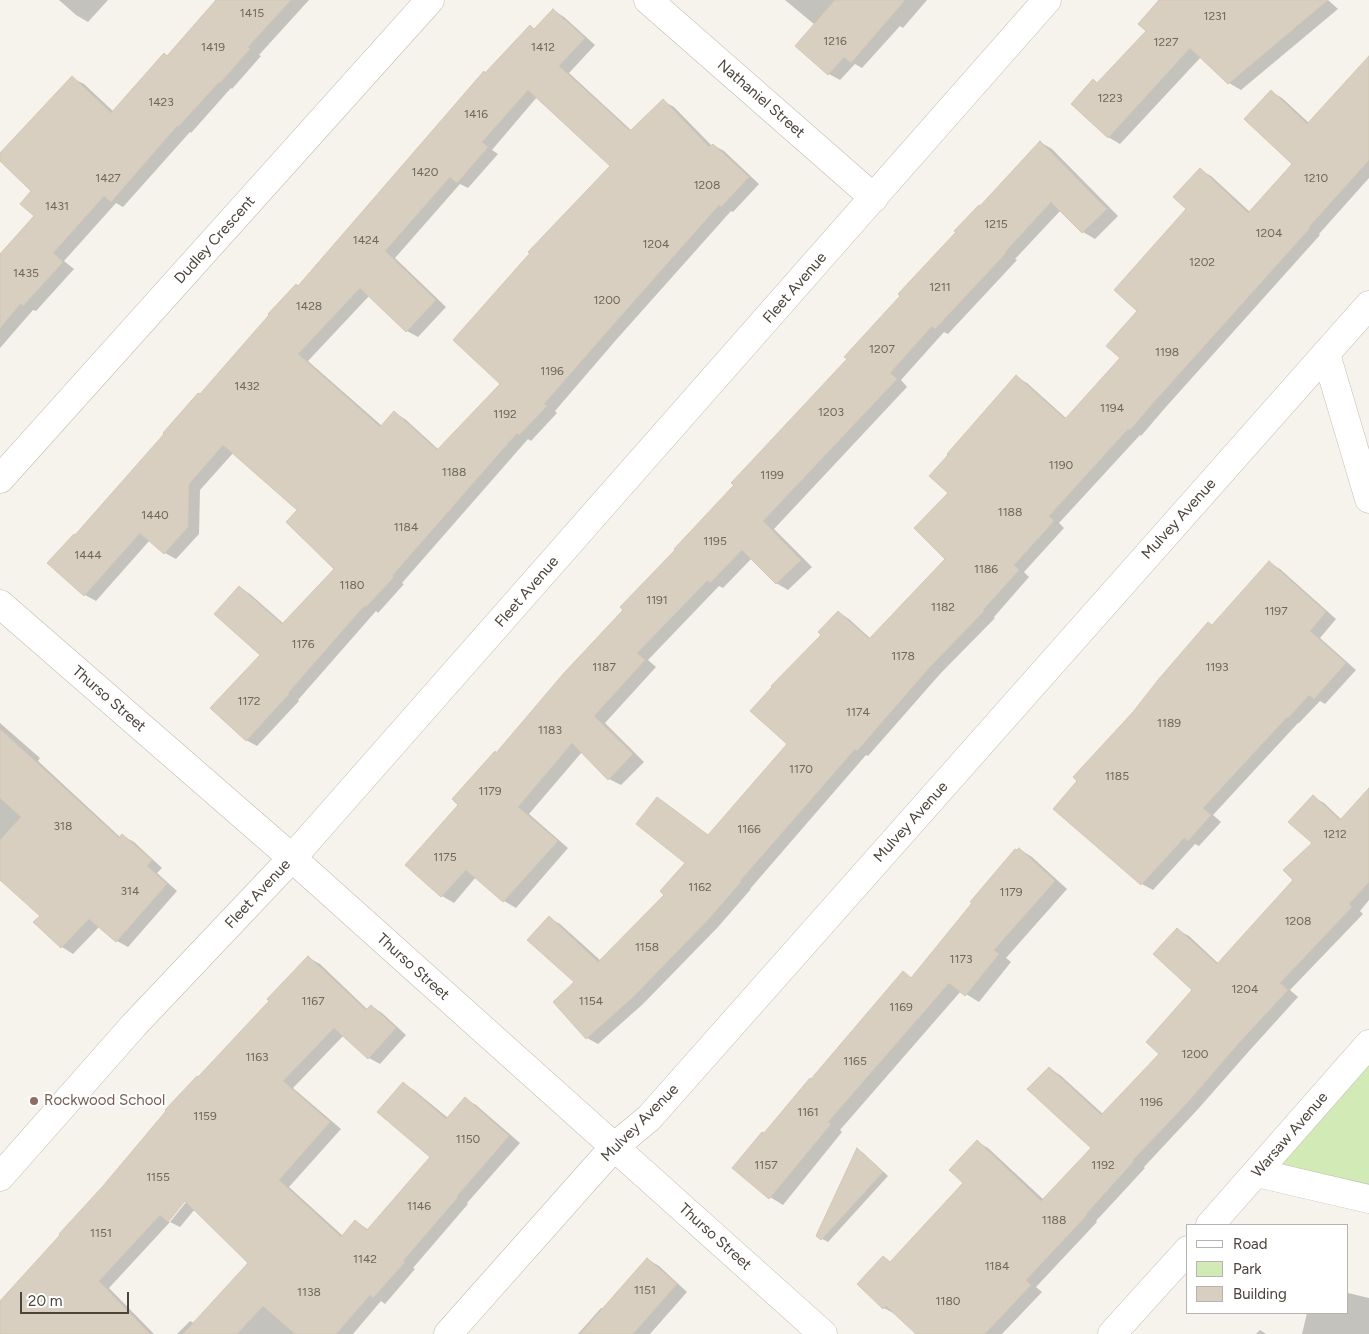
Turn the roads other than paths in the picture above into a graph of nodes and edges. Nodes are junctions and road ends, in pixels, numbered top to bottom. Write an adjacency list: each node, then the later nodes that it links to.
1 (430, 0): 7 (street, Dudley Crescent)
2 (648, 0): 4 (street, Nathaniel Street)
3 (1047, 0): 4 (street, Fleet Avenue)
4 (874, 198): 10 (street, Fleet Avenue)
5 (1369, 305): 6 (street, Mulvey Avenue)
6 (1326, 354): 8 (street); 12 (street, Mulvey Avenue)
7 (0, 479)
8 (1369, 498)
9 (0, 604): 10 (street, Thurso Street)
10 (292, 858): 12 (street, Thurso Street); 14 (street, Fleet Avenue)
11 (1369, 1044): 13 (street, Warsaw Avenue)
12 (614, 1147): 18 (street, Mulvey Avenue); 19 (street, Thurso Street)
13 (1257, 1173): 15 (street); 16 (street, Warsaw Avenue)
14 (0, 1177)
15 (1369, 1199)
16 (1211, 1224)
17 (1186, 1252): 20 (street)
18 (448, 1334)
19 (823, 1334)
20 (1112, 1334)

